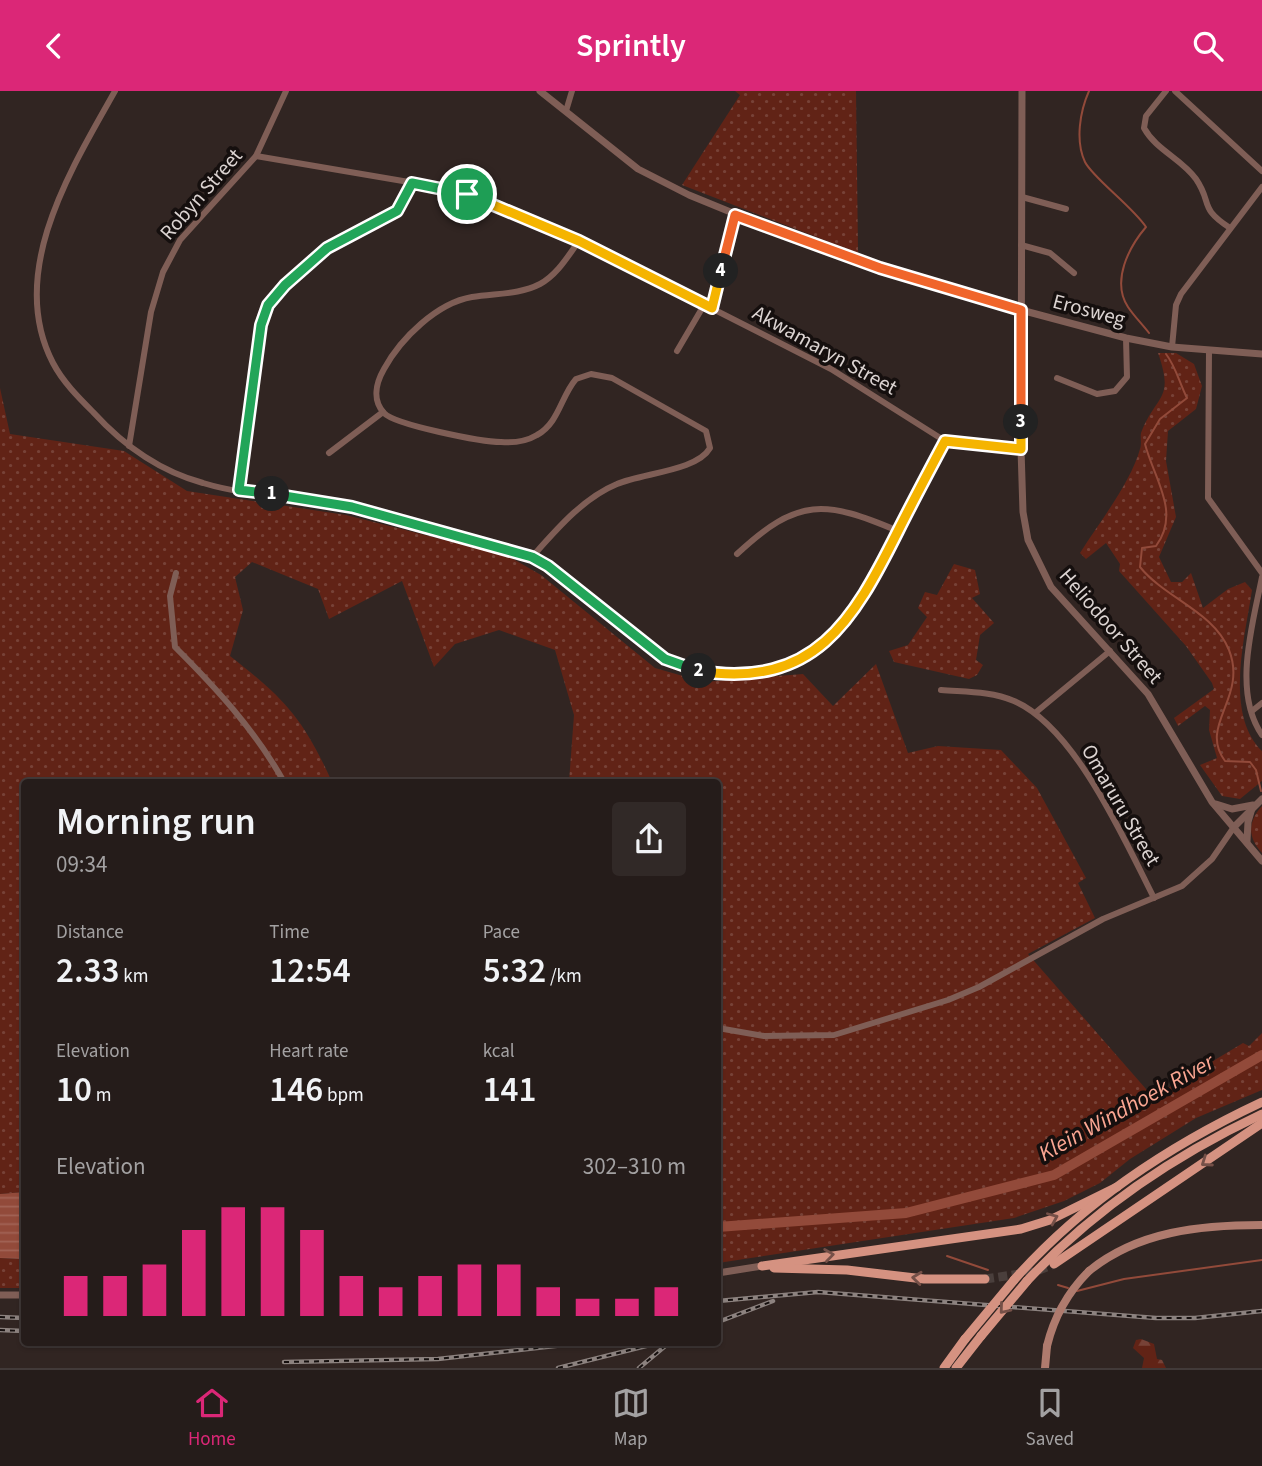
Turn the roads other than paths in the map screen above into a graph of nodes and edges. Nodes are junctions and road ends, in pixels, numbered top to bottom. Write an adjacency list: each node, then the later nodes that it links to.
1 (115, 91): 31 (street)
2 (286, 91): 9 (street, Robyn Street)
3 (540, 91): 8 (street, Erosweg)
4 (572, 91): 8 (street)
5 (1022, 91): 13 (street, Heliodoor Street)
6 (1166, 91): 16 (street)
7 (1175, 91): 10 (street)
8 (566, 111): 15 (street, Erosweg)
9 (256, 156): 11 (street, Akwamaryn Street); 31 (street, Robyn Street)
10 (1262, 171)
11 (412, 183): 17 (street, Akwamaryn Street); 34 (street)
12 (1262, 187): 16 (street)
13 (1022, 197): 14 (street); 18 (street, Heliodoor Street)
14 (1066, 209)
15 (735, 215): 21 (street); 22 (street, Erosweg)
16 (1230, 228): 24 (street)
17 (579, 241): 20 (street, Akwamaryn Street); 29 (street)
18 (1021, 245): 19 (street); 22 (street, Heliodoor Street)
19 (1074, 273)
20 (704, 305): 21 (street, Akwamaryn Street); 25 (street)
21 (712, 308): 30 (street, Akwamaryn Street)
22 (1021, 310): 23 (street, Erosweg); 32 (street, Heliodoor Street)
23 (1126, 338): 24 (street, Erosweg); 28 (street)
24 (1172, 347): 26 (street, Erosweg)
25 (677, 351)
26 (1209, 351): 27 (street, Erosweg); 39 (street)
27 (1262, 354)
28 (1057, 379)
29 (383, 412): 33 (street); 37 (street)
30 (945, 441): 32 (street, Akwamaryn Street); 35 (street)
31 (129, 446): 34 (street)
32 (1021, 449): 40 (street, Heliodoor Street)
33 (329, 453)
34 (239, 490): 37 (street)
35 (898, 531): 36 (street); 37 (street)
36 (737, 554)
37 (532, 557)
38 (176, 572): 46 (street)
39 (1262, 575): 43 (street)
40 (1110, 651): 44 (street); 48 (street, Heliodoor Street)
41 (941, 690): 44 (street, Omaruru Street)
42 (1262, 703): 43 (street)
43 (1252, 711): 45 (street)
44 (1035, 713): 53 (street, Omaruru Street)
45 (1262, 735)
46 (282, 779)
47 (1262, 799): 49 (street)
48 (1212, 802): 49 (street); 50 (street, Heliodoor Street)
49 (1253, 805): 50 (street); 51 (street)
50 (1234, 827): 51 (street, Heliodoor Street); 53 (street)
51 (1247, 843): 52 (street, Heliodoor Street)
52 (1262, 861)
53 (1154, 898): 54 (street)
54 (721, 1029)
55 (1262, 1102): 58 (main road)
56 (1262, 1114): 67 (main road, one-way to 67, bridge)
57 (1262, 1123): 60 (main road, one-way to 60)
58 (1117, 1187): 61 (main road, one-way to 58); 66 (main road, bridge)
59 (1262, 1225): 68 (main road, bridge)
60 (1054, 1264)
61 (762, 1266): 62 (street); 63 (main road, one-way to 61)
62 (721, 1273)
63 (985, 1279)
64 (0, 1295): 65 (street)
65 (21, 1295)
66 (944, 1368)
67 (956, 1368)
68 (1045, 1368)

